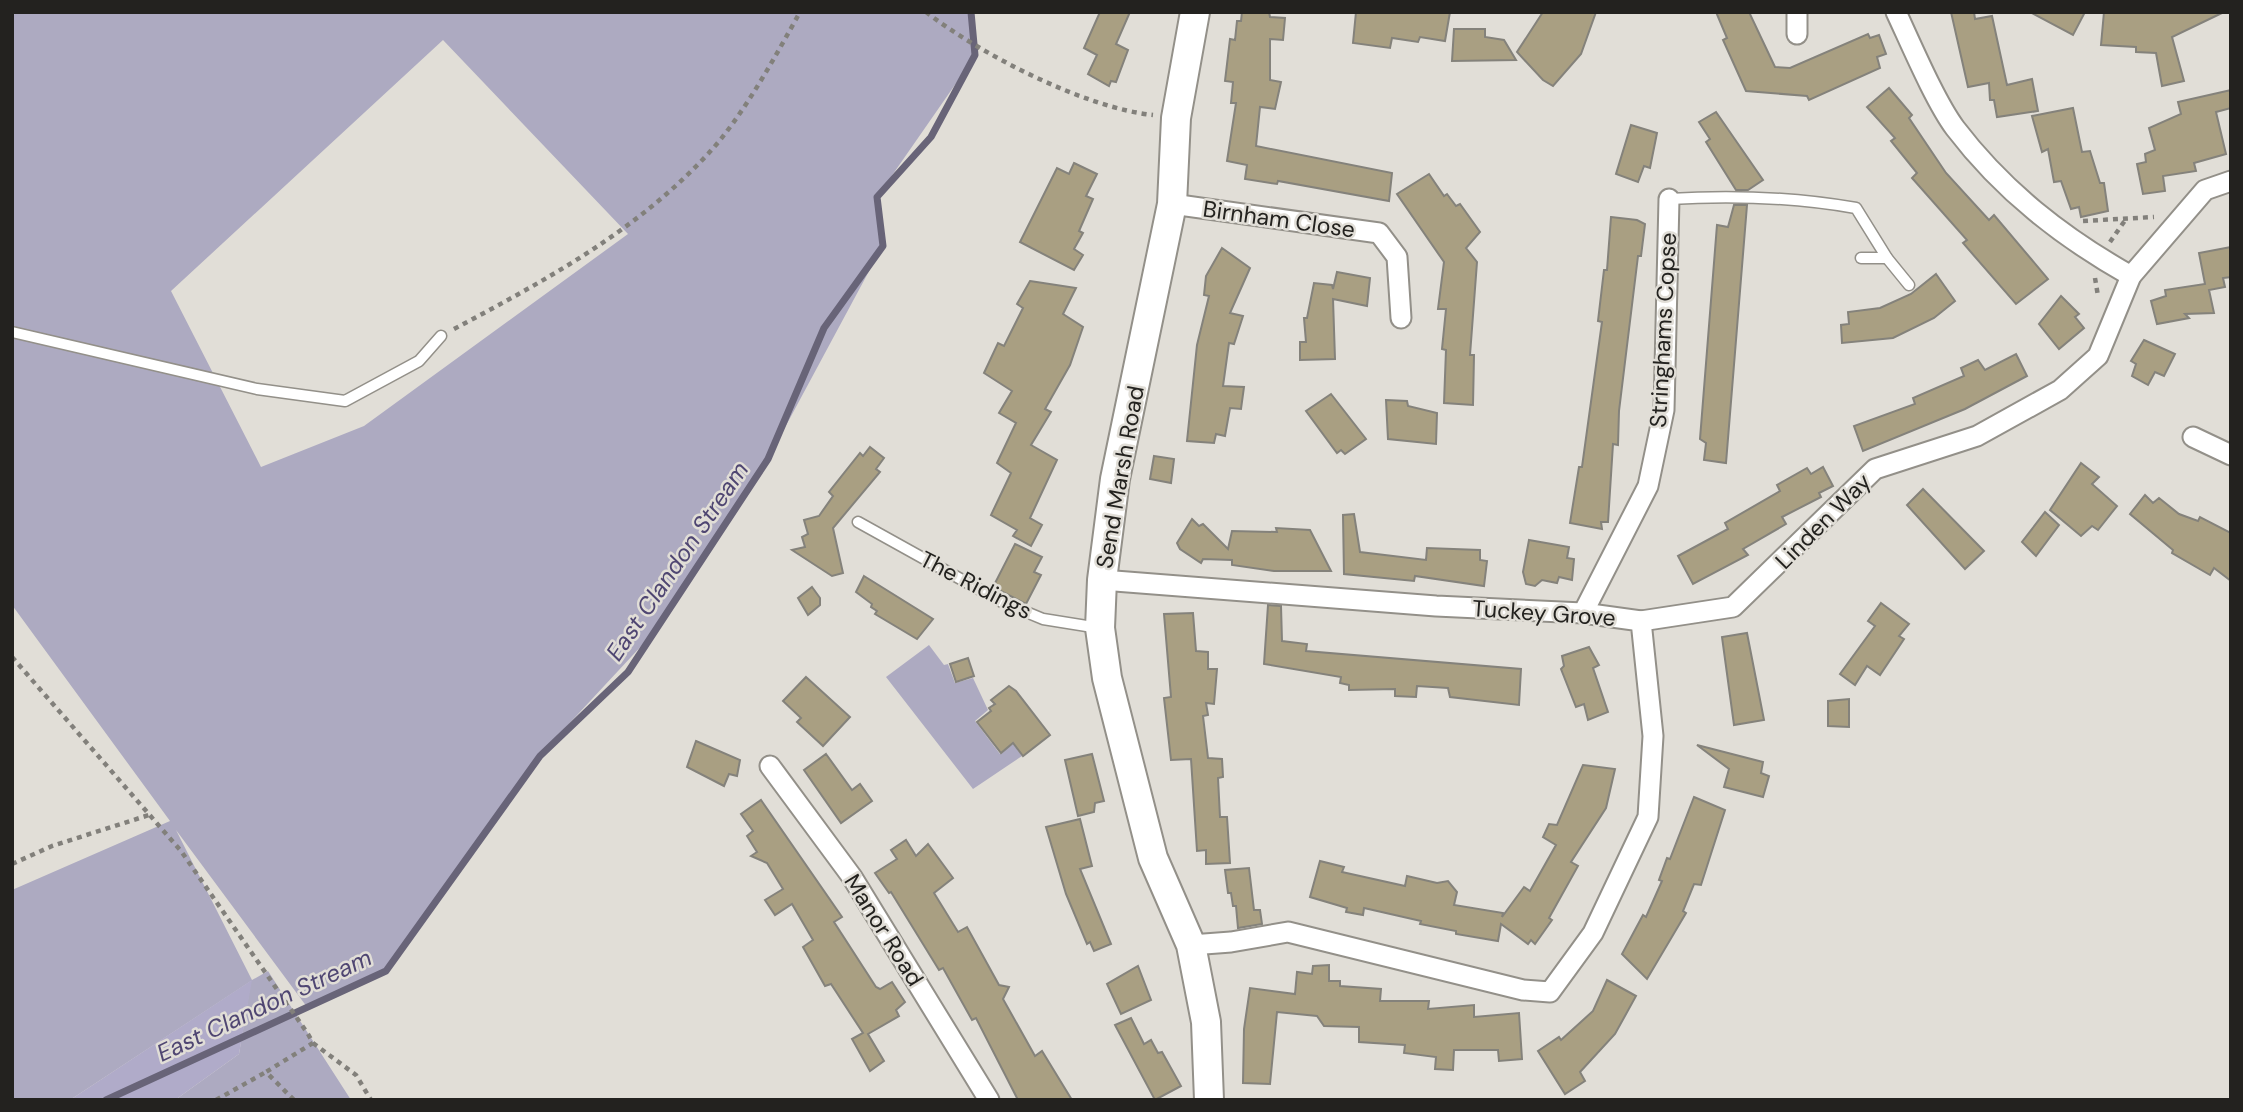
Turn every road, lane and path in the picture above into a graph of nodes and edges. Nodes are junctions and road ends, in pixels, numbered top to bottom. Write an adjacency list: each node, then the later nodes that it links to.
1 (800, 12): 19 (path)
2 (926, 12): 7 (path)
3 (1195, 12): 7 (main road, Send Marsh Road)
4 (1797, 12): 6 (street)
5 (1896, 12): 12 (street)
6 (1797, 34)
7 (1176, 118): 10 (main road, Send Marsh Road)
8 (2231, 181): 11 (street, Linden Way)
9 (1668, 199): 14 (lane); 24 (street, Stringhams Copse)
10 (1172, 204): 17 (street, Birnham Close); 23 (main road, Send Marsh Road)
11 (2183, 215): 12 (path); 15 (street, Linden Way)
12 (2050, 223): 15 (street)
13 (1861, 258): 14 (lane)
14 (1887, 258): 16 (lane)
15 (2131, 276): 25 (street, Linden Way)
16 (1909, 285)
17 (1401, 318)
18 (12, 332): 19 (lane)
19 (441, 336)
20 (2193, 437): 21 (street)
21 (2231, 455)
22 (858, 523): 26 (lane, The Ridings)
23 (1102, 580): 24 (street, Tuckey Grove); 26 (main road, Send Marsh Road)
24 (1583, 613): 25 (street, Tuckey Grove)
25 (1641, 621): 31 (street, Tuckey Grove)
26 (1100, 628): 31 (main road, Send Marsh Road)
27 (12, 657): 29 (path)
28 (770, 766): 37 (street, Manor Road)
29 (149, 815): 30 (path); 32 (path)
30 (12, 864)
31 (1191, 945): 38 (main road, Send Marsh Road)
32 (313, 1043): 33 (path); 36 (path)
33 (266, 1072): 34 (path); 35 (path)
34 (216, 1100)
35 (294, 1100)
36 (372, 1100)
37 (989, 1100)
38 (1209, 1100)

